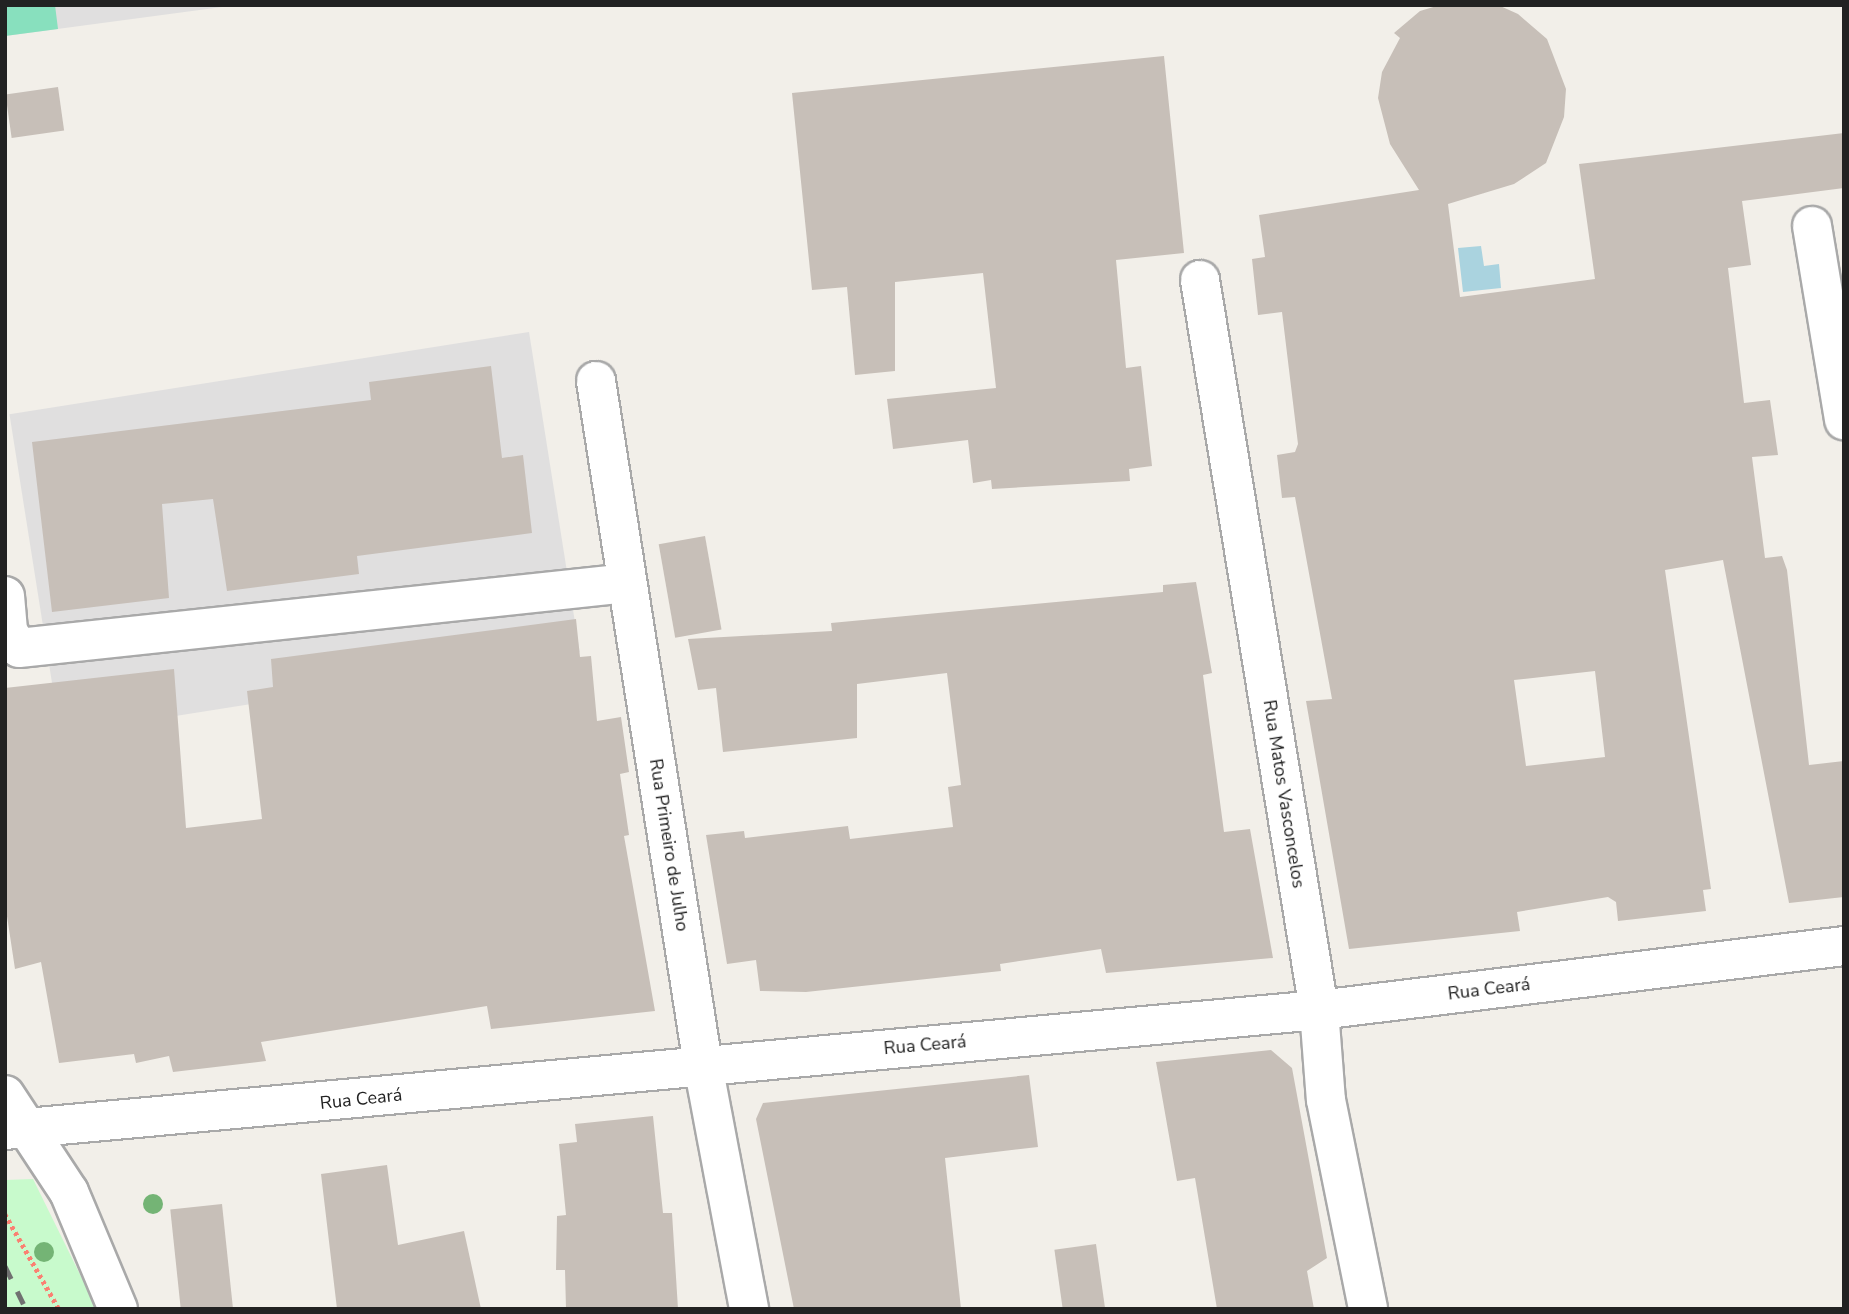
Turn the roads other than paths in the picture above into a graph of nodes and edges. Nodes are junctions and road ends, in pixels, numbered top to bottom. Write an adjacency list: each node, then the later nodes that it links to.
1 (1812, 226): 4 (street)
2 (1200, 279): 8 (street, Rua Matos Vasconcelos)
3 (596, 381): 5 (street, Rua Primeiro de Julho)
4 (1844, 420)
5 (627, 583): 6 (street); 9 (street, Rua Primeiro de Julho)
6 (5, 596)
7 (1844, 946): 8 (street, Rua Ceará)
8 (1319, 1010): 9 (street, Rua Ceará); 14 (street, Rua Matos Vasconcelos)
9 (703, 1065): 11 (street, Rua Ceará); 13 (street, Rua Primeiro de Julho)
10 (5, 1095): 11 (street)
11 (18, 1131): 12 (street)
12 (118, 1309)
13 (749, 1309)
14 (1368, 1309)

